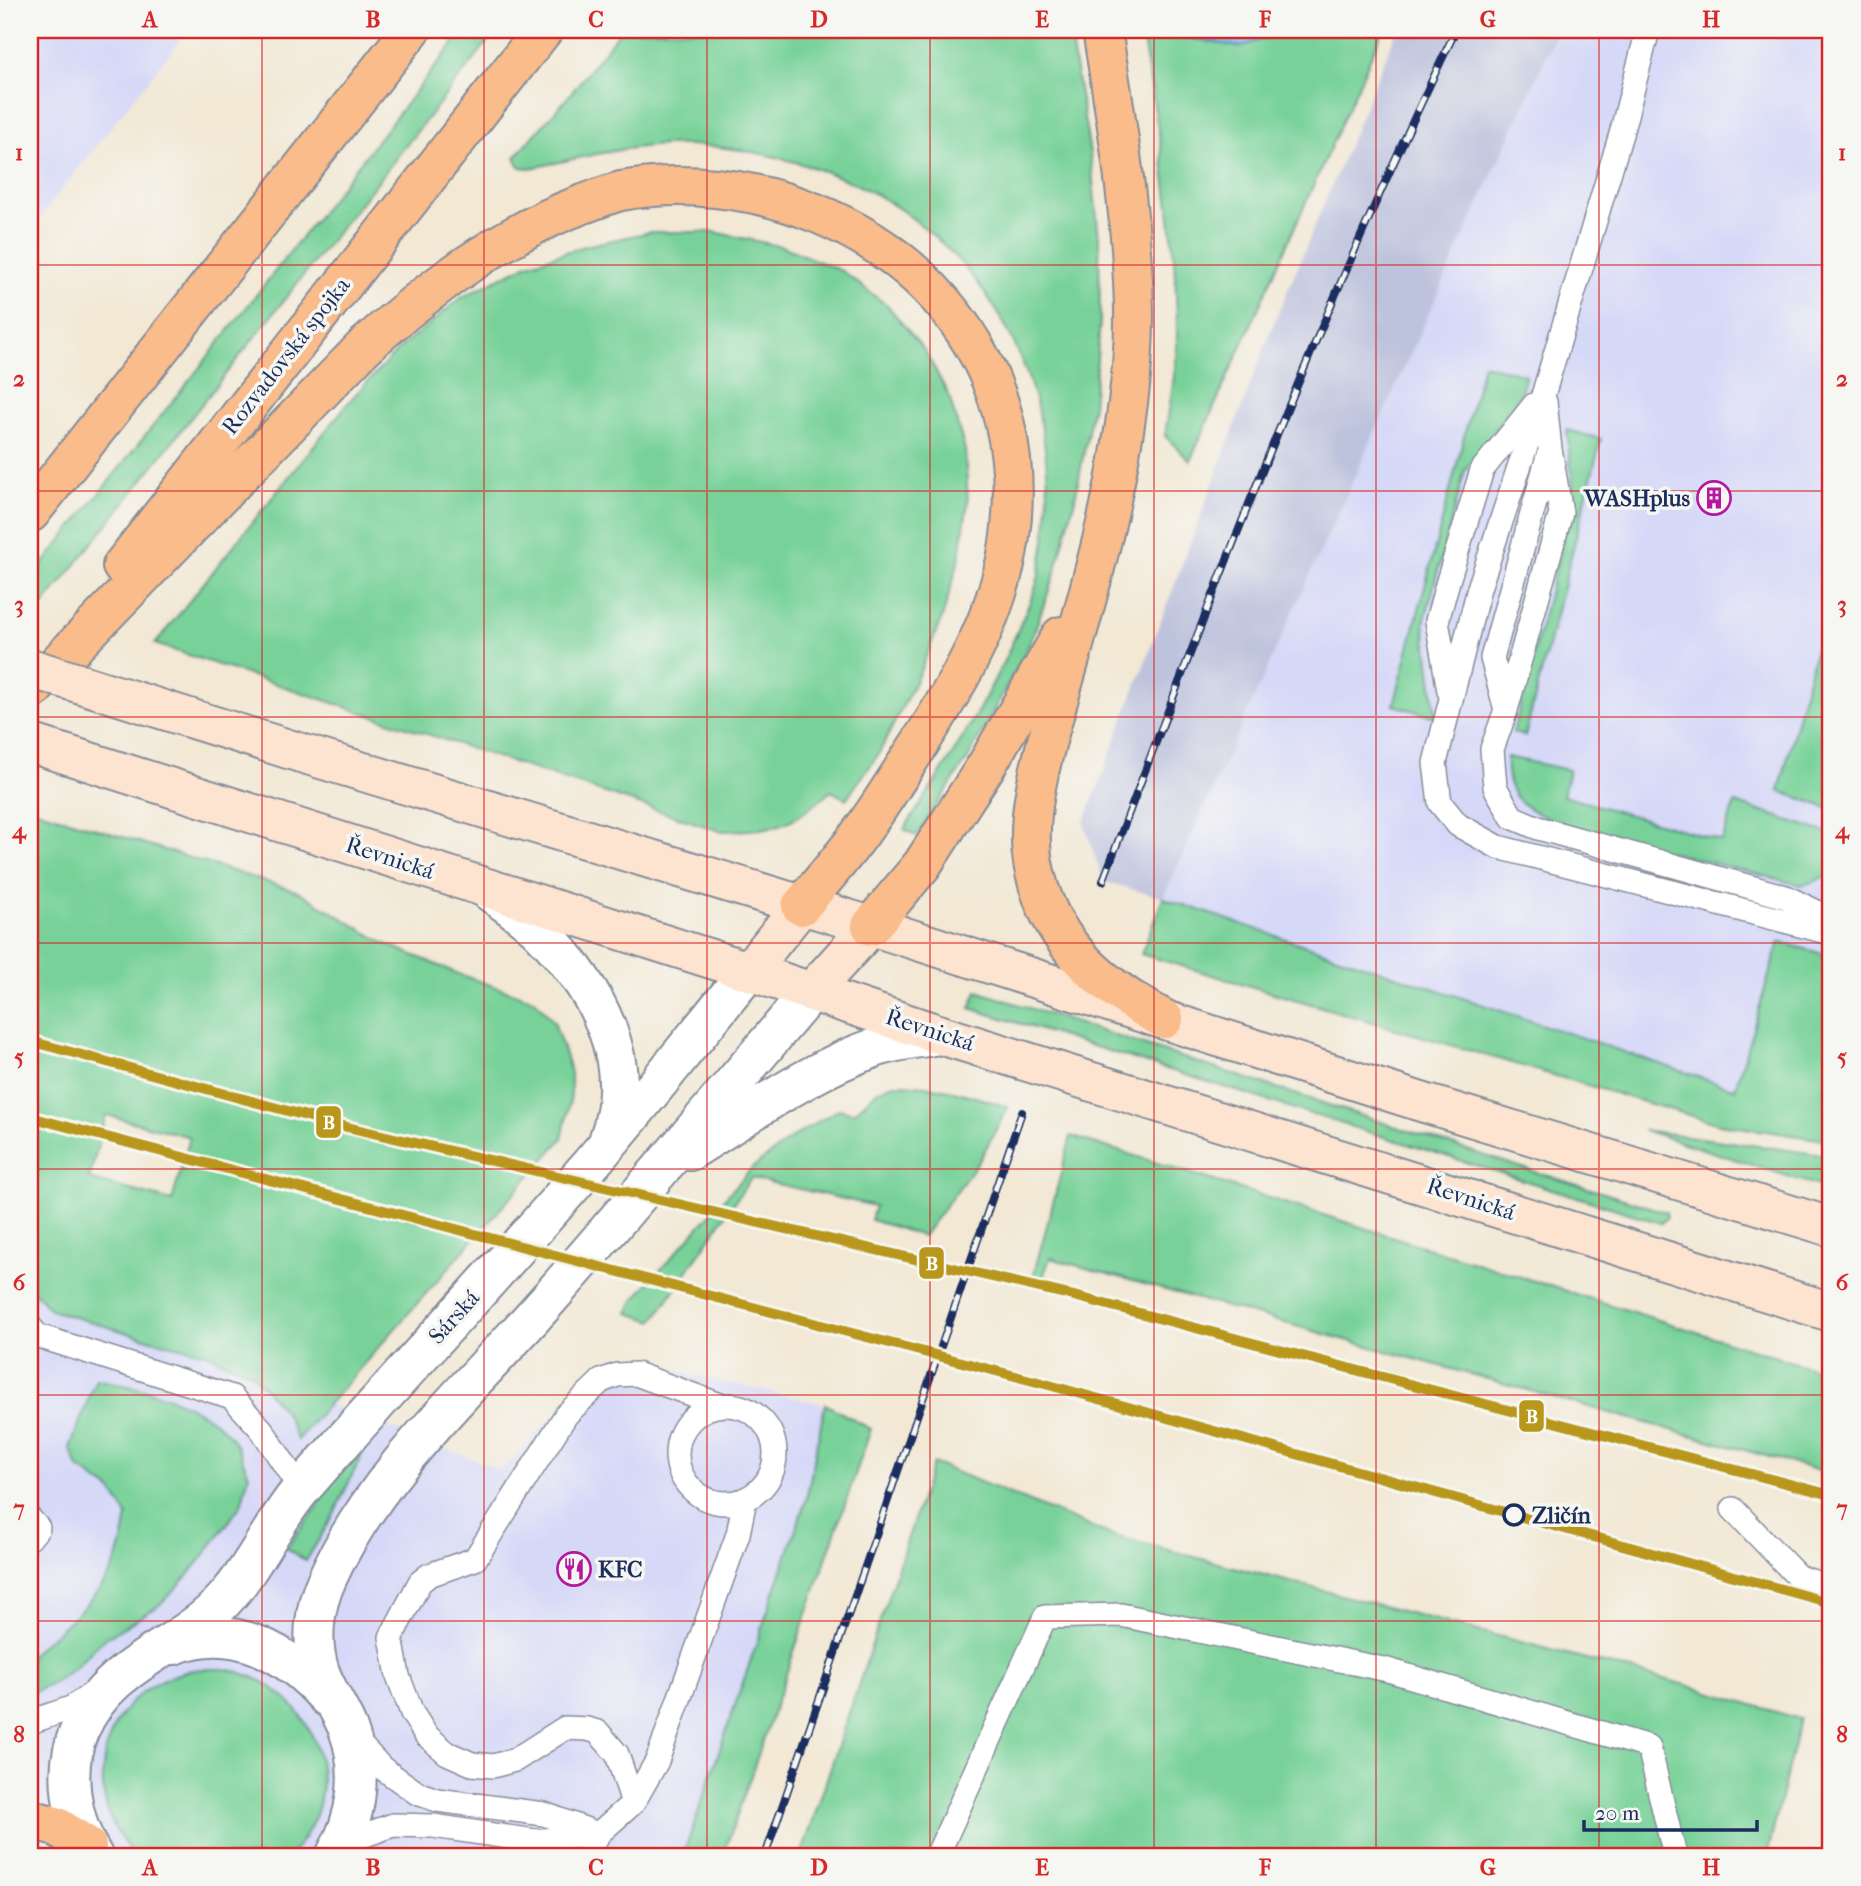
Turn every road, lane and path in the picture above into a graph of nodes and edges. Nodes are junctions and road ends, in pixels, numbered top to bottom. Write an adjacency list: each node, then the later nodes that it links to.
1 (411, 30): 6 (highway)
2 (543, 30): 9 (highway, Rozvadovská spojka)
3 (1102, 30): 7 (highway)
4 (1648, 30): 5 (lane)
5 (1545, 392): 11 (lane); 11 (lane); 15 (lane)
6 (30, 513)
7 (1092, 580): 16 (highway); 20 (highway)
8 (30, 668): 14 (main road, bridge)
9 (30, 683)
10 (30, 692): 14 (highway)
11 (1451, 700): 17 (lane)
12 (30, 743): 13 (main road, Řevnická)
13 (488, 890): 18 (main road, Řevnická); 22 (street)
14 (801, 906): 16 (main road); 18 (main road)
15 (1831, 919)
16 (871, 926): 19 (main road); 20 (main road)
17 (1831, 933)
18 (749, 971): 19 (main road, Řevnická); 22 (street, Sárská)
19 (811, 992): 21 (main road, Řevnická); 23 (street, Sárská)
20 (1164, 1019): 24 (main road)
21 (941, 1035): 23 (street); 25 (main road, Řevnická)
22 (606, 1146): 28 (street, Sárská)
23 (658, 1170): 36 (street, Sárská)
24 (1831, 1227)
25 (1831, 1312)
26 (33, 1340): 28 (lane)
27 (720, 1405): 29 (lane); 29 (lane); 38 (lane)
28 (301, 1490): 34 (street, Sárská)
29 (745, 1499): 38 (lane)
30 (1733, 1509): 33 (lane)
31 (30, 1519): 32 (lane)
32 (30, 1538)
33 (1831, 1587)
34 (152, 1653): 35 (street, Sárská); 36 (street, Sárská)
35 (112, 1681): 37 (lane); 42 (street, Sárská)
36 (343, 1719): 40 (lane); 41 (street, Sárská)
37 (30, 1722)
38 (633, 1803): 40 (lane)
39 (30, 1819): 42 (highway)
40 (598, 1835): 41 (lane); 43 (lane)
41 (339, 1849)
42 (90, 1851)
43 (589, 1856)
44 (937, 1856): 45 (lane)
45 (1675, 1856)

